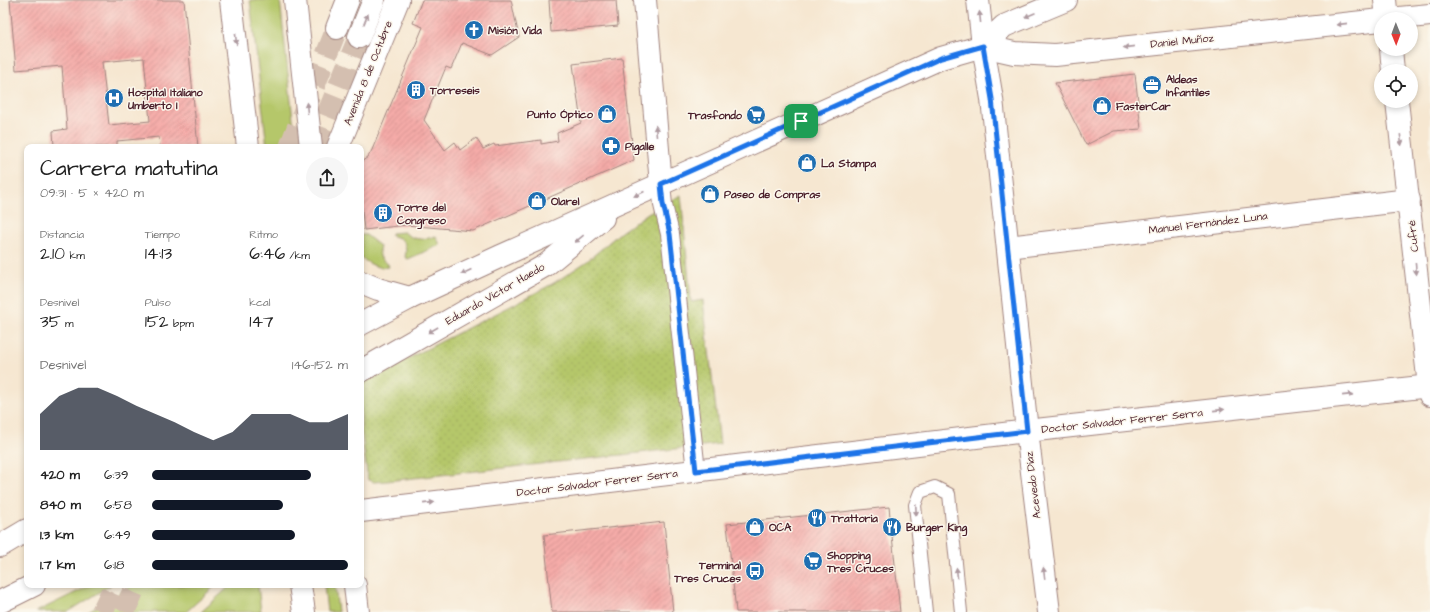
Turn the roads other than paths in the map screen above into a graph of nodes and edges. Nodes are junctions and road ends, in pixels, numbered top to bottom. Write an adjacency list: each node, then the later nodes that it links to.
1 (232, 0): 18 (street, one-way to 18)
2 (295, 0): 19 (street, one-way to 2)
3 (348, 0): 14 (street)
4 (374, 0): 15 (street, Avenida 8 de Octubre, one-way to 4)
5 (398, 0): 20 (street, Avenida 8 de Octubre)
6 (646, 0): 21 (street, one-way to 6)
7 (978, 0): 16 (street, Acevedo Díaz, one-way to 7)
8 (1066, 0): 16 (street, Eduardo Víctor Haedo, one-way to 16)
9 (1385, 0): 10 (street)
10 (1387, 12)
11 (1430, 15): 12 (street)
12 (1418, 16)
13 (1374, 21): 16 (street, Daniel Muñoz, one-way to 16)
14 (337, 28)
15 (358, 37)
16 (983, 46): 21 (street, Eduardo Víctor Haedo); 24 (street, Acevedo Díaz)
17 (1398, 108): 22 (street, Cufré, one-way to 22)
18 (248, 144)
19 (311, 144)
20 (339, 144)
21 (661, 184): 23 (street, Eduardo Víctor Haedo, one-way to 23); 31 (street)
22 (1409, 200): 24 (street, Manuel Fernández Luna); 29 (street, Cufré, one-way to 29)
23 (618, 204): 26 (street, Eduardo Víctor Haedo, one-way to 26); 28 (street, Eduardo Víctor Haedo, one-way to 28)
24 (1008, 247): 30 (street, Acevedo Díaz)
25 (364, 283): 26 (street)
26 (410, 298): 27 (street, Eduardo Víctor Haedo)
27 (364, 322)
28 (364, 369)
29 (1430, 389): 30 (street, Doctor Salvador Ferrer Serra, one-way to 29)
30 (1027, 431): 31 (street, Doctor Salvador Ferrer Serra); 43 (street, Acevedo Díaz, one-way to 30)
31 (696, 471): 32 (street, Doctor Salvador Ferrer Serra, one-way to 31)
32 (364, 511)
33 (24, 532): 34 (street)
34 (0, 546)
35 (28, 588): 38 (street)
36 (300, 588): 39 (street)
37 (355, 588): 40 (street)
38 (0, 602)
39 (304, 612)
40 (358, 612)
41 (926, 612): 42 (lane, one-way to 41)
42 (961, 612)
43 (1049, 612)

